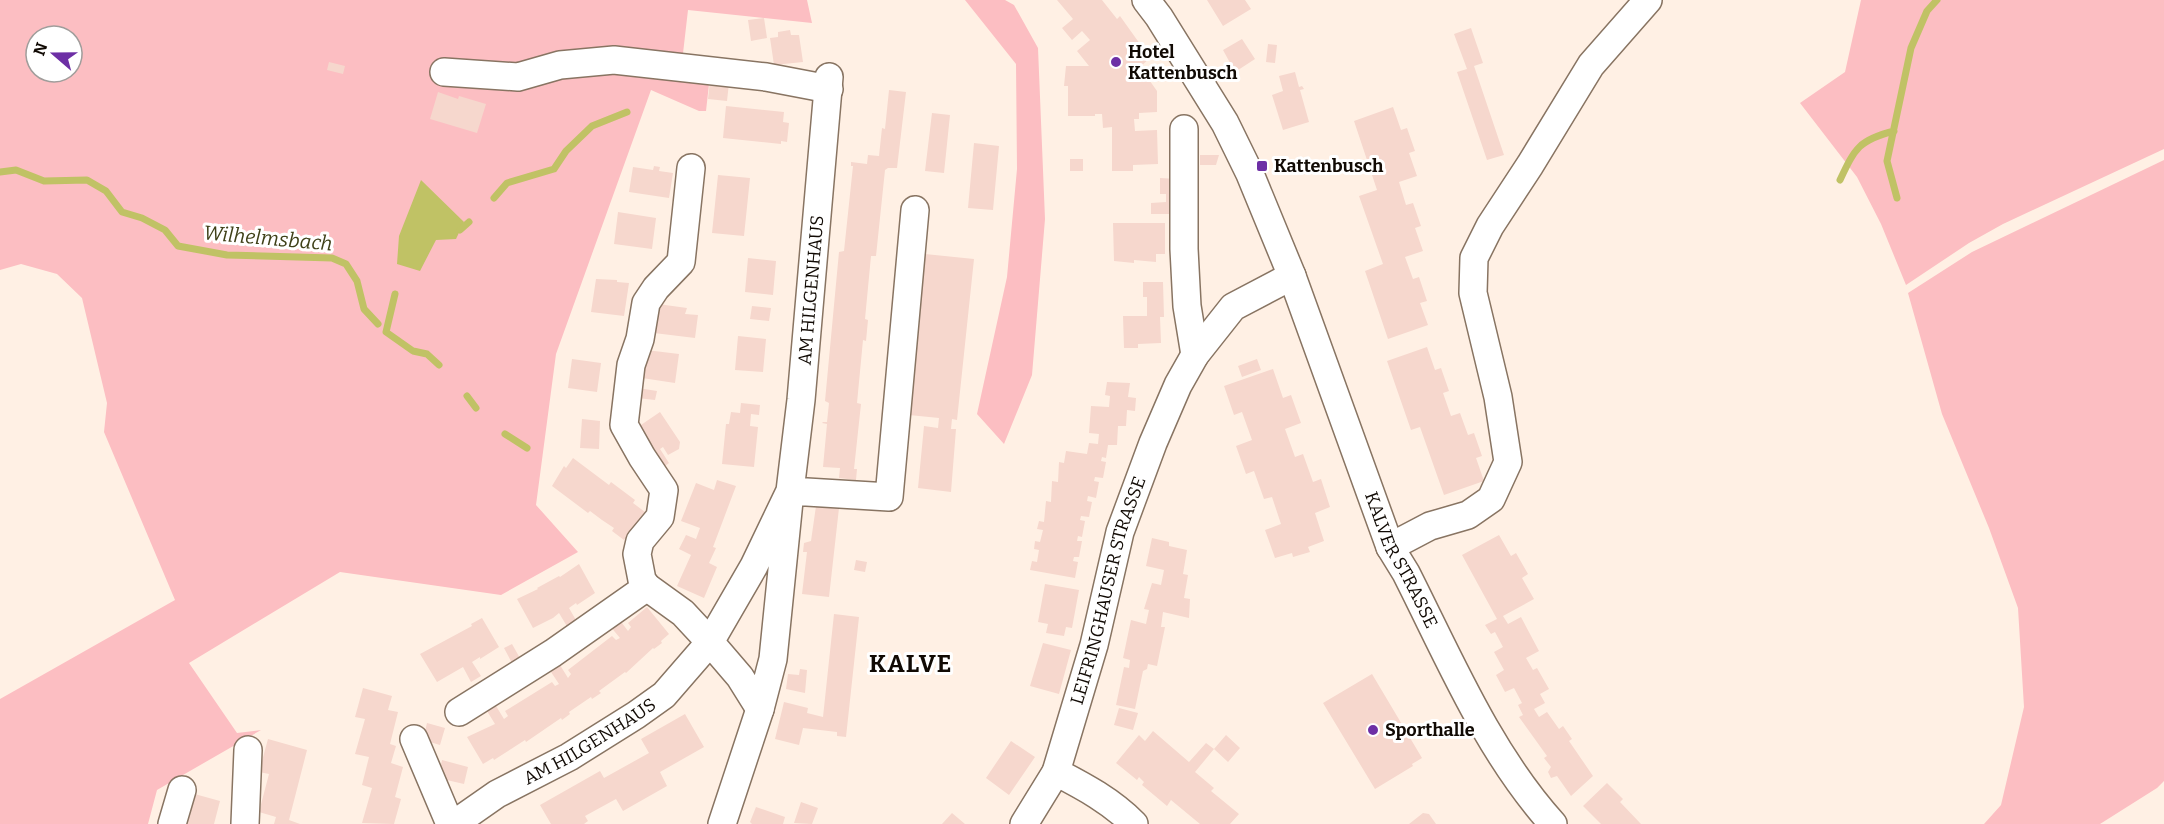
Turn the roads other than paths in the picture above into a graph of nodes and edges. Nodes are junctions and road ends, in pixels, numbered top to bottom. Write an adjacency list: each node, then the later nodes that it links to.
1 (1146, 0): 7 (street)
2 (1648, 0): 10 (street)
3 (444, 72): 9 (street, AM HILGENHAUS)
4 (1184, 129): 8 (street)
5 (692, 168): 11 (street)
6 (915, 210): 9 (street)
7 (1292, 276): 8 (street, LEIFRINGHAUSER STRASSE); 10 (street, KALVER STRASSE)
8 (1195, 355): 17 (street, LEIFRINGHAUSER STRASSE)
9 (790, 491): 12 (street, AM HILGENHAUS); 13 (street, AM HILGENHAUS)
10 (1390, 547): 26 (street, KALVER STRASSE)
11 (647, 587): 12 (street); 14 (street)
12 (710, 642): 13 (street); 22 (street, AM HILGENHAUS)
13 (760, 709): 23 (street, AM HILGENHAUS)
14 (459, 712)
15 (414, 739): 21 (street)
16 (248, 750): 20 (street)
17 (1056, 772): 24 (street, LEIFRINGHAUSER STRASSE); 25 (street)
18 (182, 790): 19 (street)
19 (172, 824)
20 (245, 824)
21 (450, 824)
22 (454, 824)
23 (722, 824)
24 (1024, 824)
25 (1134, 824)
26 (1552, 824)

